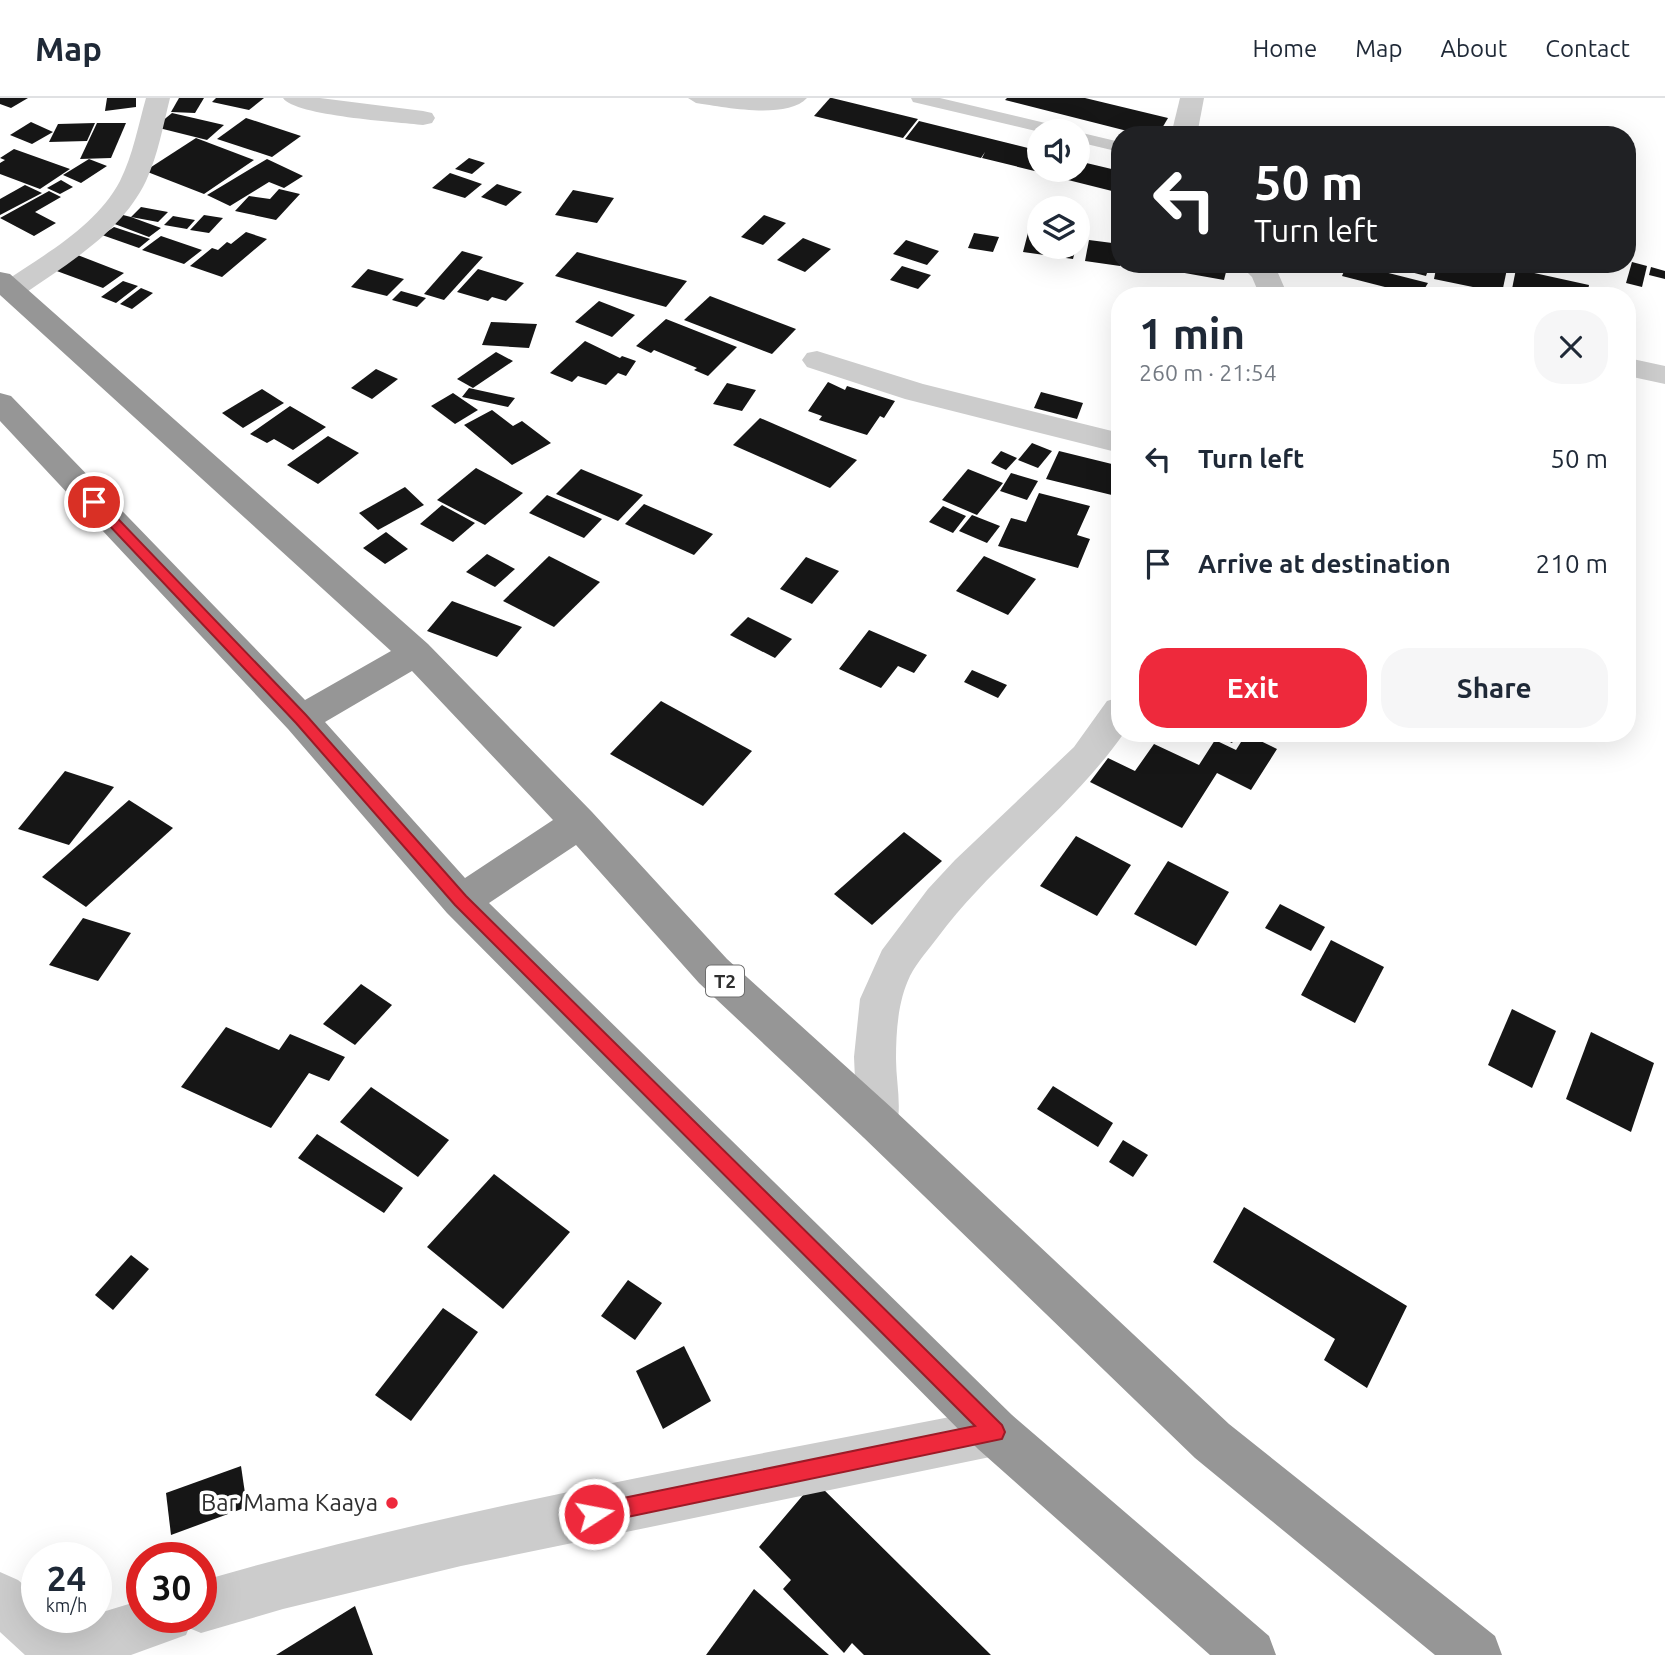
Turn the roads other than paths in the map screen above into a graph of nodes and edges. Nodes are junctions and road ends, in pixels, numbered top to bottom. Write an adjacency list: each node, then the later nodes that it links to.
1 (158, 98): 12 (street)
2 (295, 98): 7 (street)
3 (696, 98): 4 (lane)
4 (799, 98)
5 (919, 98): 8 (lane)
6 (1192, 98): 9 (street)
7 (423, 118)
8 (1027, 124)
9 (1186, 126)
10 (1090, 140): 11 (lane)
11 (1111, 145)
12 (5, 285): 18 (highway, T2)
13 (817, 360): 17 (street)
14 (1636, 369): 15 (street)
15 (1665, 375)
16 (0, 403): 19 (highway)
17 (1111, 441)
18 (416, 653): 19 (highway); 21 (highway, T2)
19 (301, 719): 22 (highway)
20 (1111, 723): 23 (street)
21 (579, 823): 22 (highway); 23 (highway, T2)
22 (461, 901): 24 (highway)
23 (878, 1123): 30 (highway, T2)
24 (995, 1432): 26 (street); 29 (highway)
25 (0, 1598): 28 (street)
26 (217, 1602)
27 (126, 1630): 28 (street)
28 (56, 1653)
29 (1250, 1655)
30 (1476, 1655)

